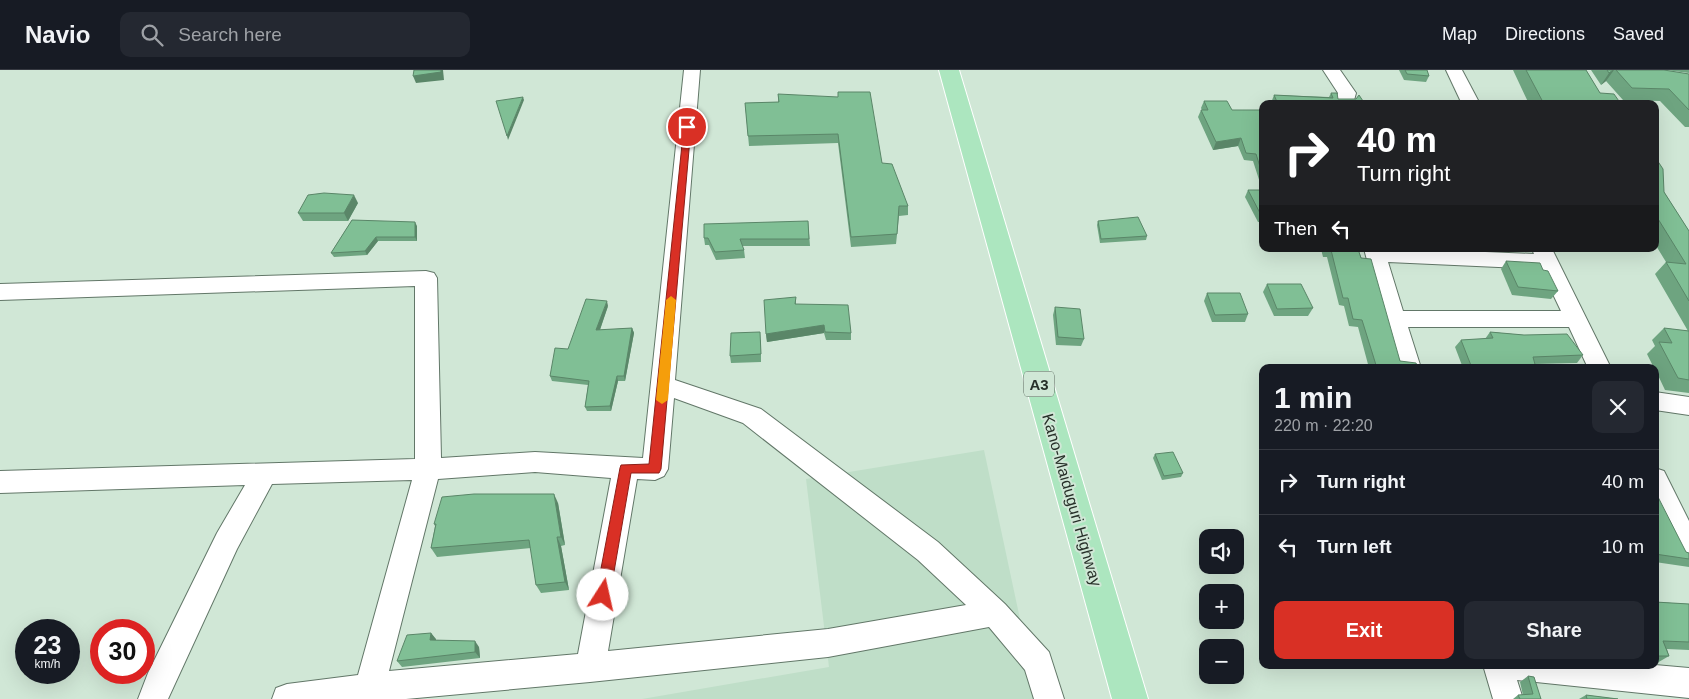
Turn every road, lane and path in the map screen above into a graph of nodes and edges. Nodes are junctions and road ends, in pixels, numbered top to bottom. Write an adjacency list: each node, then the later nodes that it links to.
1 (692, 70): 15 (street)
2 (949, 70): 33 (highway, Kano-Maiduguri Highway / A3)
3 (1331, 70): 5 (street)
4 (1454, 70): 6 (street)
5 (1345, 100)
6 (1469, 100)
7 (1375, 252): 11 (street)
8 (1418, 252): 9 (street)
9 (1545, 255): 12 (street)
10 (0, 292): 19 (street)
11 (1396, 319): 12 (street); 13 (street)
12 (1576, 319): 14 (street)
13 (1408, 364)
14 (1598, 364)
15 (664, 384): 18 (street); 24 (street)
16 (1659, 402): 17 (street)
17 (1689, 406)
18 (626, 468): 19 (street); 25 (street)
19 (428, 469): 20 (street); 29 (street)
20 (265, 474): 21 (street); 30 (street)
21 (0, 482)
22 (1659, 489): 23 (street)
23 (1689, 549)
24 (996, 613): 25 (street); 32 (street)
25 (590, 668): 29 (street)
26 (1499, 669): 34 (street)
27 (1552, 669): 28 (street)
28 (1689, 683)
29 (368, 693): 31 (street)
30 (153, 699)
31 (287, 699)
32 (1048, 699)
33 (1130, 699)
34 (1508, 699)

